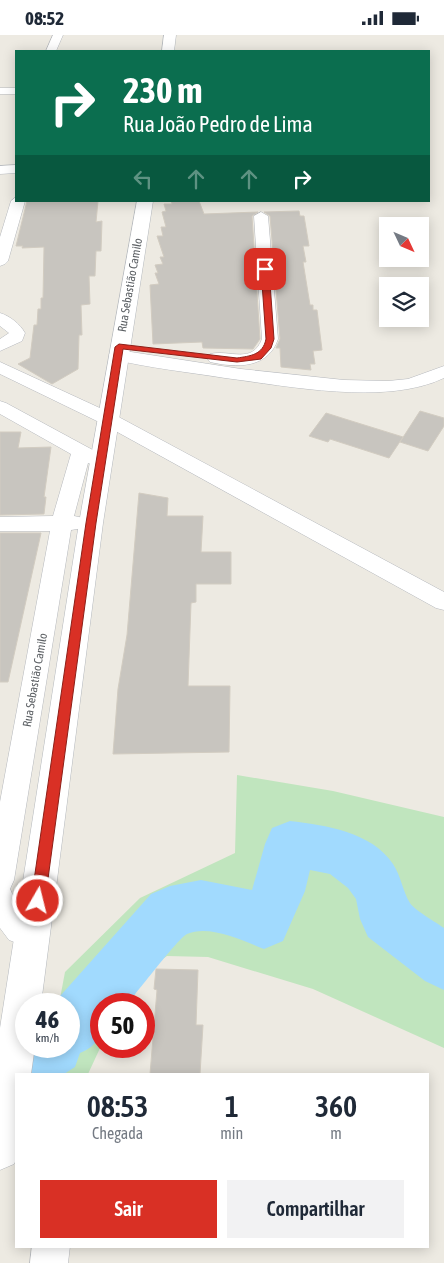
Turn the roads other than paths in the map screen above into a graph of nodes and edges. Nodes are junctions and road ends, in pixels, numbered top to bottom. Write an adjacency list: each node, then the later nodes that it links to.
1 (58, 35): 3 (street)
2 (170, 35): 4 (main road)
3 (51, 50)
4 (168, 50)
5 (0, 91): 6 (street)
6 (15, 91)
7 (15, 169): 8 (street)
8 (0, 170)
9 (18, 202): 12 (street)
10 (145, 202): 15 (main road, Rua Sebastião Camilo)
11 (261, 216): 15 (street)
12 (0, 261)
13 (0, 318): 14 (street)
14 (0, 346)
15 (118, 351): 17 (street); 19 (main road, Rua Sebastião Camilo)
16 (0, 367): 19 (street)
17 (444, 371)
18 (0, 407): 20 (street)
19 (108, 419): 20 (main road, Rua Sebastião Camilo); 24 (street)
20 (91, 457): 21 (street, Rua Sebastião Camilo); 22 (main road, Rua Sebastião Camilo)
21 (62, 522): 22 (street); 23 (street); 25 (street, Rua Sebastião Camilo)
22 (91, 523): 27 (main road, Rua Sebastião Camilo)
23 (0, 524)
24 (444, 602)
25 (0, 880)
26 (0, 899): 27 (street)
27 (33, 934): 28 (main road, Rua Sebastião Camilo)
28 (0, 1149)
29 (51, 1248): 30 (street)
30 (49, 1263)

